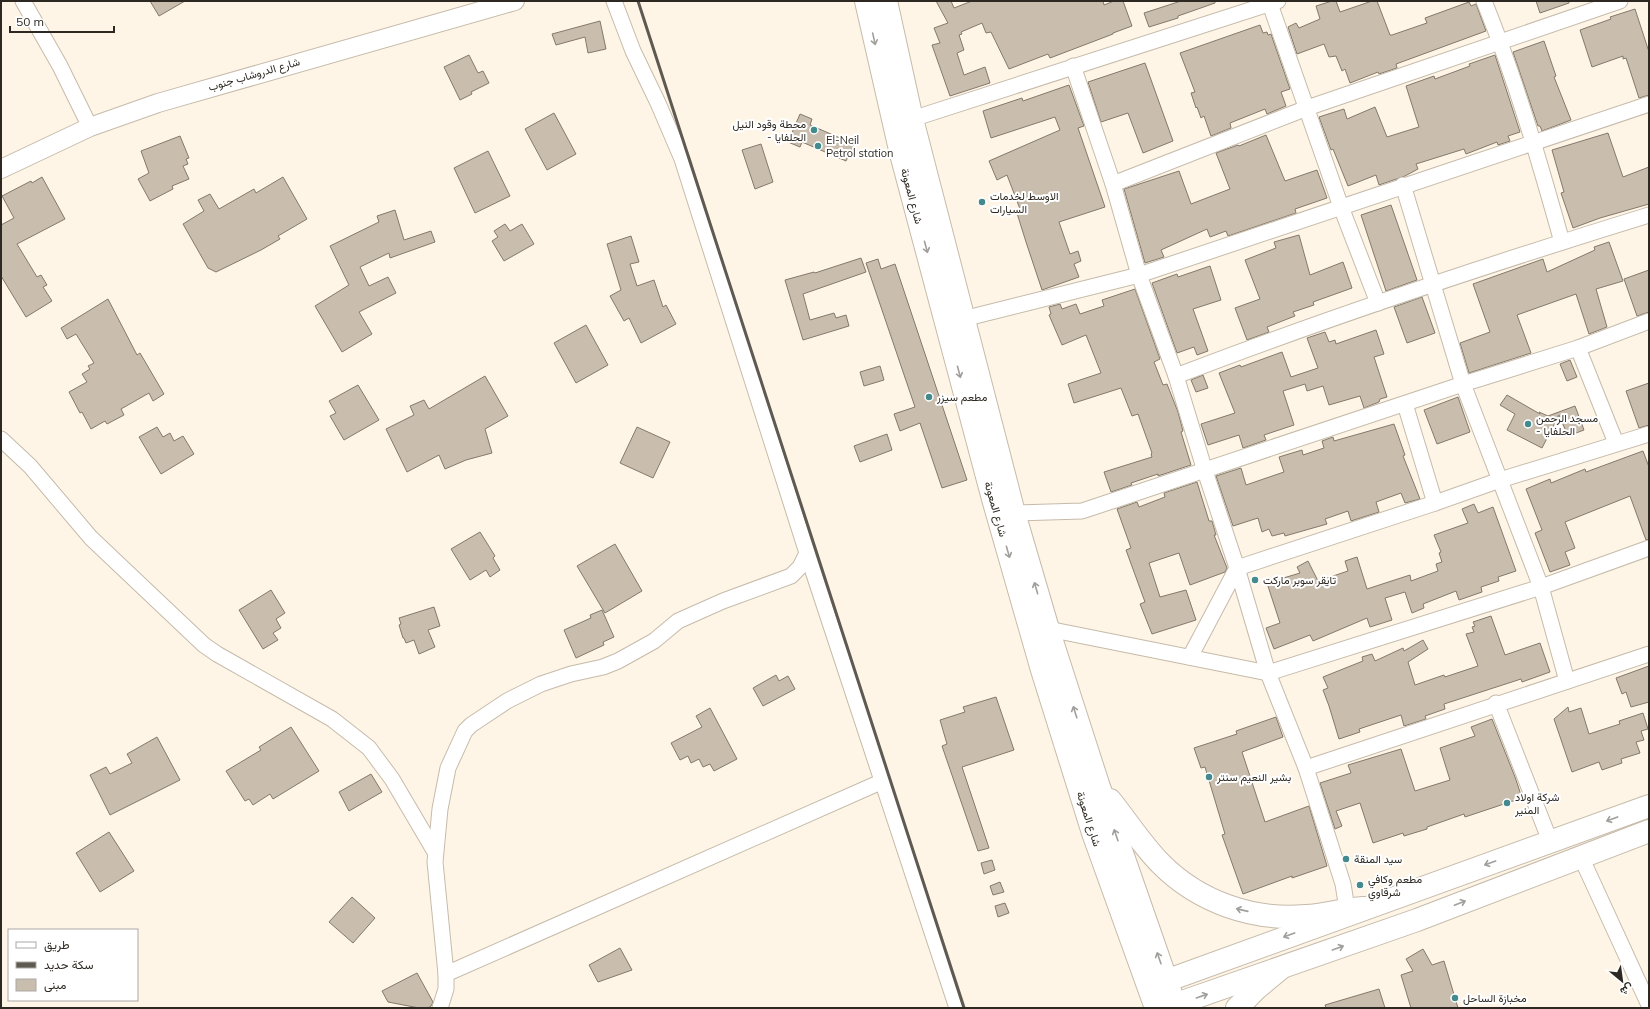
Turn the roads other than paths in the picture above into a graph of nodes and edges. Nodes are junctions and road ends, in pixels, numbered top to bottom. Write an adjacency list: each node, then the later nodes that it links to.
1 (23, 1): 14 (street)
2 (515, 1): 14 (street, شارع الدروشاب جنوب)
3 (614, 1): 39 (street)
4 (866, 1): 60 (main road, شارع المعونة, one-way to 60)
5 (886, 1): 13 (main road, شارع المعونة)
6 (1484, 1): 9 (street)
7 (1620, 1): 9 (street)
8 (1274, 2): 10 (street); 12 (street)
9 (1501, 42): 12 (street); 15 (street)
10 (1073, 66): 13 (street); 17 (street)
11 (1649, 104): 15 (street)
12 (1307, 108): 17 (street); 19 (street)
13 (912, 119): 25 (main road, شارع المعونة)
14 (90, 128): 16 (street, شارع الدروشاب جنوب)
15 (1534, 142): 18 (street); 21 (street)
16 (1, 170)
17 (1113, 184): 22 (street)
18 (1403, 185): 19 (street); 23 (street)
19 (1341, 207): 22 (street); 24 (street)
20 (1649, 215): 21 (street)
21 (1562, 242): 23 (street)
22 (1138, 275): 25 (street); 28 (street)
23 (1432, 285): 24 (street); 29 (street)
24 (1378, 303): 28 (street)
25 (963, 319): 37 (main road, شارع المعونة)
26 (1649, 321): 27 (street)
27 (1578, 348): 29 (street); 33 (street)
28 (1176, 376): 34 (street)
29 (1463, 384): 30 (street); 35 (street)
30 (1405, 404): 34 (street); 36 (street)
31 (1649, 434): 33 (street)
32 (1, 439): 54 (street)
33 (1616, 443): 35 (street)
34 (1205, 471): 37 (street); 40 (street)
35 (1500, 480): 36 (street); 41 (street)
36 (1435, 503): 40 (street)
37 (1014, 514): 42 (main road, شارع المعونة, one-way to 37)
38 (1649, 548): 41 (street)
39 (807, 553): 49 (street); 54 (street)
40 (1237, 568): 44 (street); 45 (street)
41 (1540, 587): 45 (street); 46 (street)
42 (1048, 629): 44 (street); 50 (main road, شارع المعونة, one-way to 42)
43 (1649, 654): 46 (street)
44 (1190, 657): 45 (street)
45 (1268, 673): 48 (street)
46 (1567, 681): 47 (street)
47 (1496, 703): 48 (street); 53 (street)
48 (1306, 768): 56 (street)
49 (883, 781): 59 (street); 64 (street)
50 (1098, 784): 56 (main road, one-way to 50); 60 (main road, شارع المعونة, one-way to 50)
51 (1649, 806): 53 (main road, one-way to 53)
52 (1649, 831): 55 (main road)
53 (1550, 841): 56 (main road, one-way to 56)
54 (435, 852): 59 (street)
55 (1581, 857): 57 (main road, one-way to 55); 61 (street)
56 (1361, 907): 57 (main road); 60 (main road, one-way to 60)
57 (1383, 932): 58 (main road, one-way to 57)
58 (1280, 969): 62 (main road, one-way to 58); 65 (main road)
59 (446, 974): 63 (street)
60 (1158, 984): 62 (main road, شارع المعونة)
61 (1649, 1005)
62 (1168, 1007)
63 (440, 1008)
64 (957, 1008)
65 (1238, 1008)

